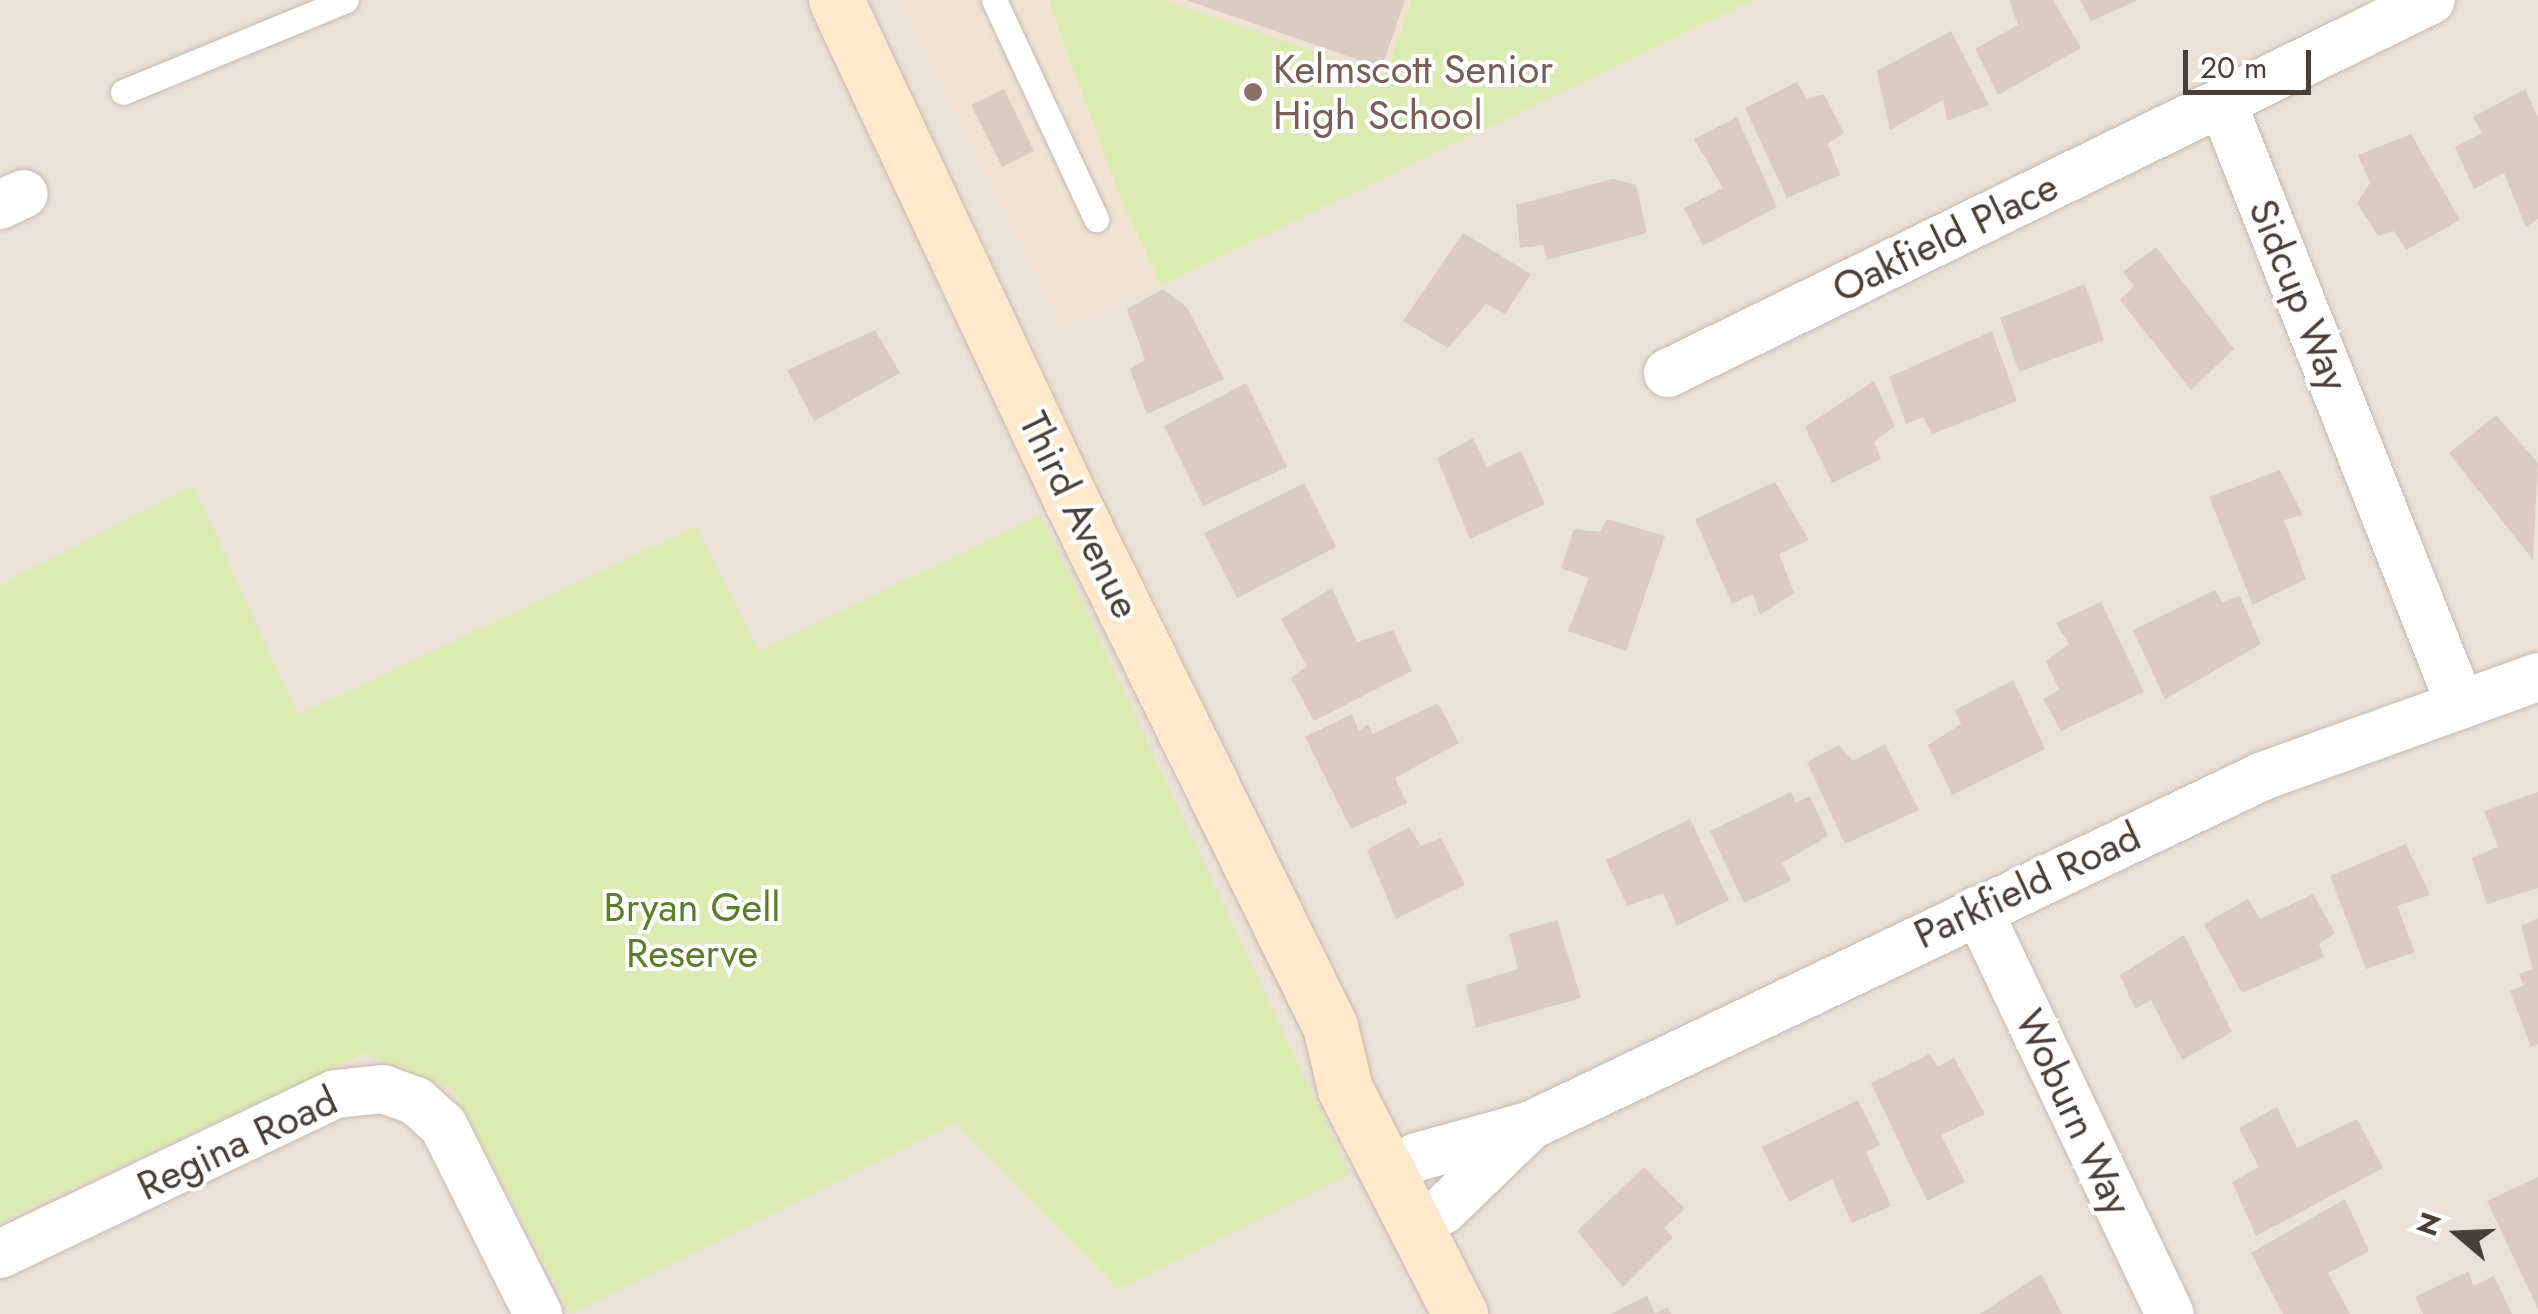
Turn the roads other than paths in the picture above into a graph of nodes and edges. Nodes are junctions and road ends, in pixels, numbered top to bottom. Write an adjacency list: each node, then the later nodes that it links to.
1 (346, 0): 5 (lane)
2 (836, 0): 13 (main road, Third Avenue)
3 (994, 0): 7 (lane)
4 (2431, 0): 6 (street)
5 (123, 92)
6 (2222, 102): 8 (street, Oakfield Place); 10 (street, Sidcup Way)
7 (1096, 219)
8 (1668, 372)
9 (2538, 677): 10 (street, Parkfield Road)
10 (2460, 704): 11 (street, Parkfield Road)
11 (1978, 910): 12 (street, Parkfield Road); 19 (street, Woburn Way)
12 (1529, 1126): 13 (street, Parkfield Road); 14 (street, Parkfield Road)
13 (1403, 1166): 14 (main road, Third Avenue)
14 (1428, 1217): 17 (main road, Third Avenue); 18 (main road, Third Avenue)
15 (0, 1254): 16 (street, Regina Road)
16 (538, 1314)
17 (1460, 1314)
18 (1486, 1314)
19 (2170, 1314)

